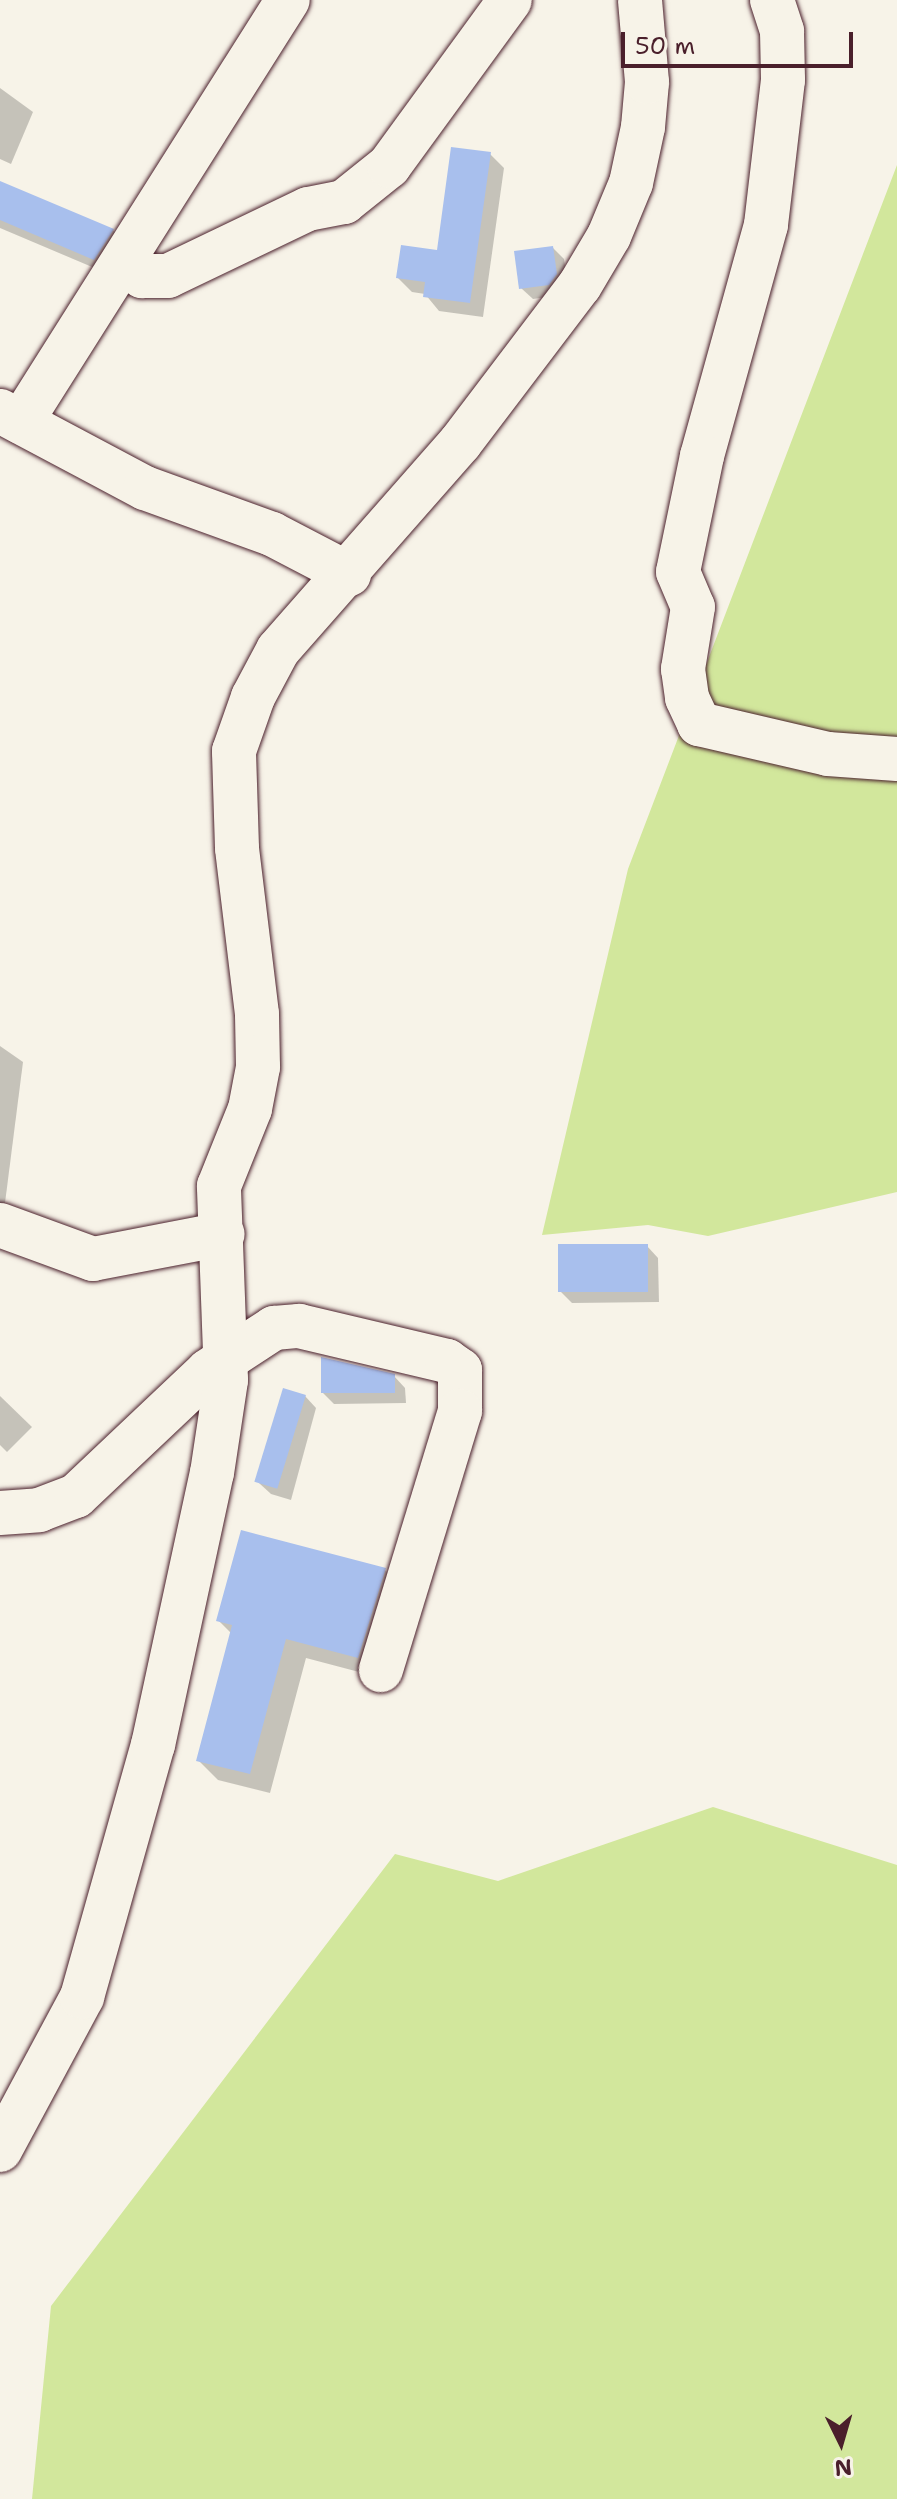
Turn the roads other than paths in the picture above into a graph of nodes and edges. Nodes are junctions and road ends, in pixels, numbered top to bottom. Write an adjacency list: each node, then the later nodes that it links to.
1 (288, 0): 5 (street)
2 (510, 0): 5 (street)
3 (640, 0): 7 (street)
4 (772, 0): 8 (street)
5 (127, 262): 6 (street)
6 (10, 417): 7 (street)
7 (349, 574): 10 (street)
8 (897, 759)
9 (0, 1225): 10 (street)
10 (223, 1234): 11 (street)
11 (227, 1355): 12 (street); 13 (street); 14 (street)
12 (0, 1513)
13 (381, 1670)
14 (0, 2150)

